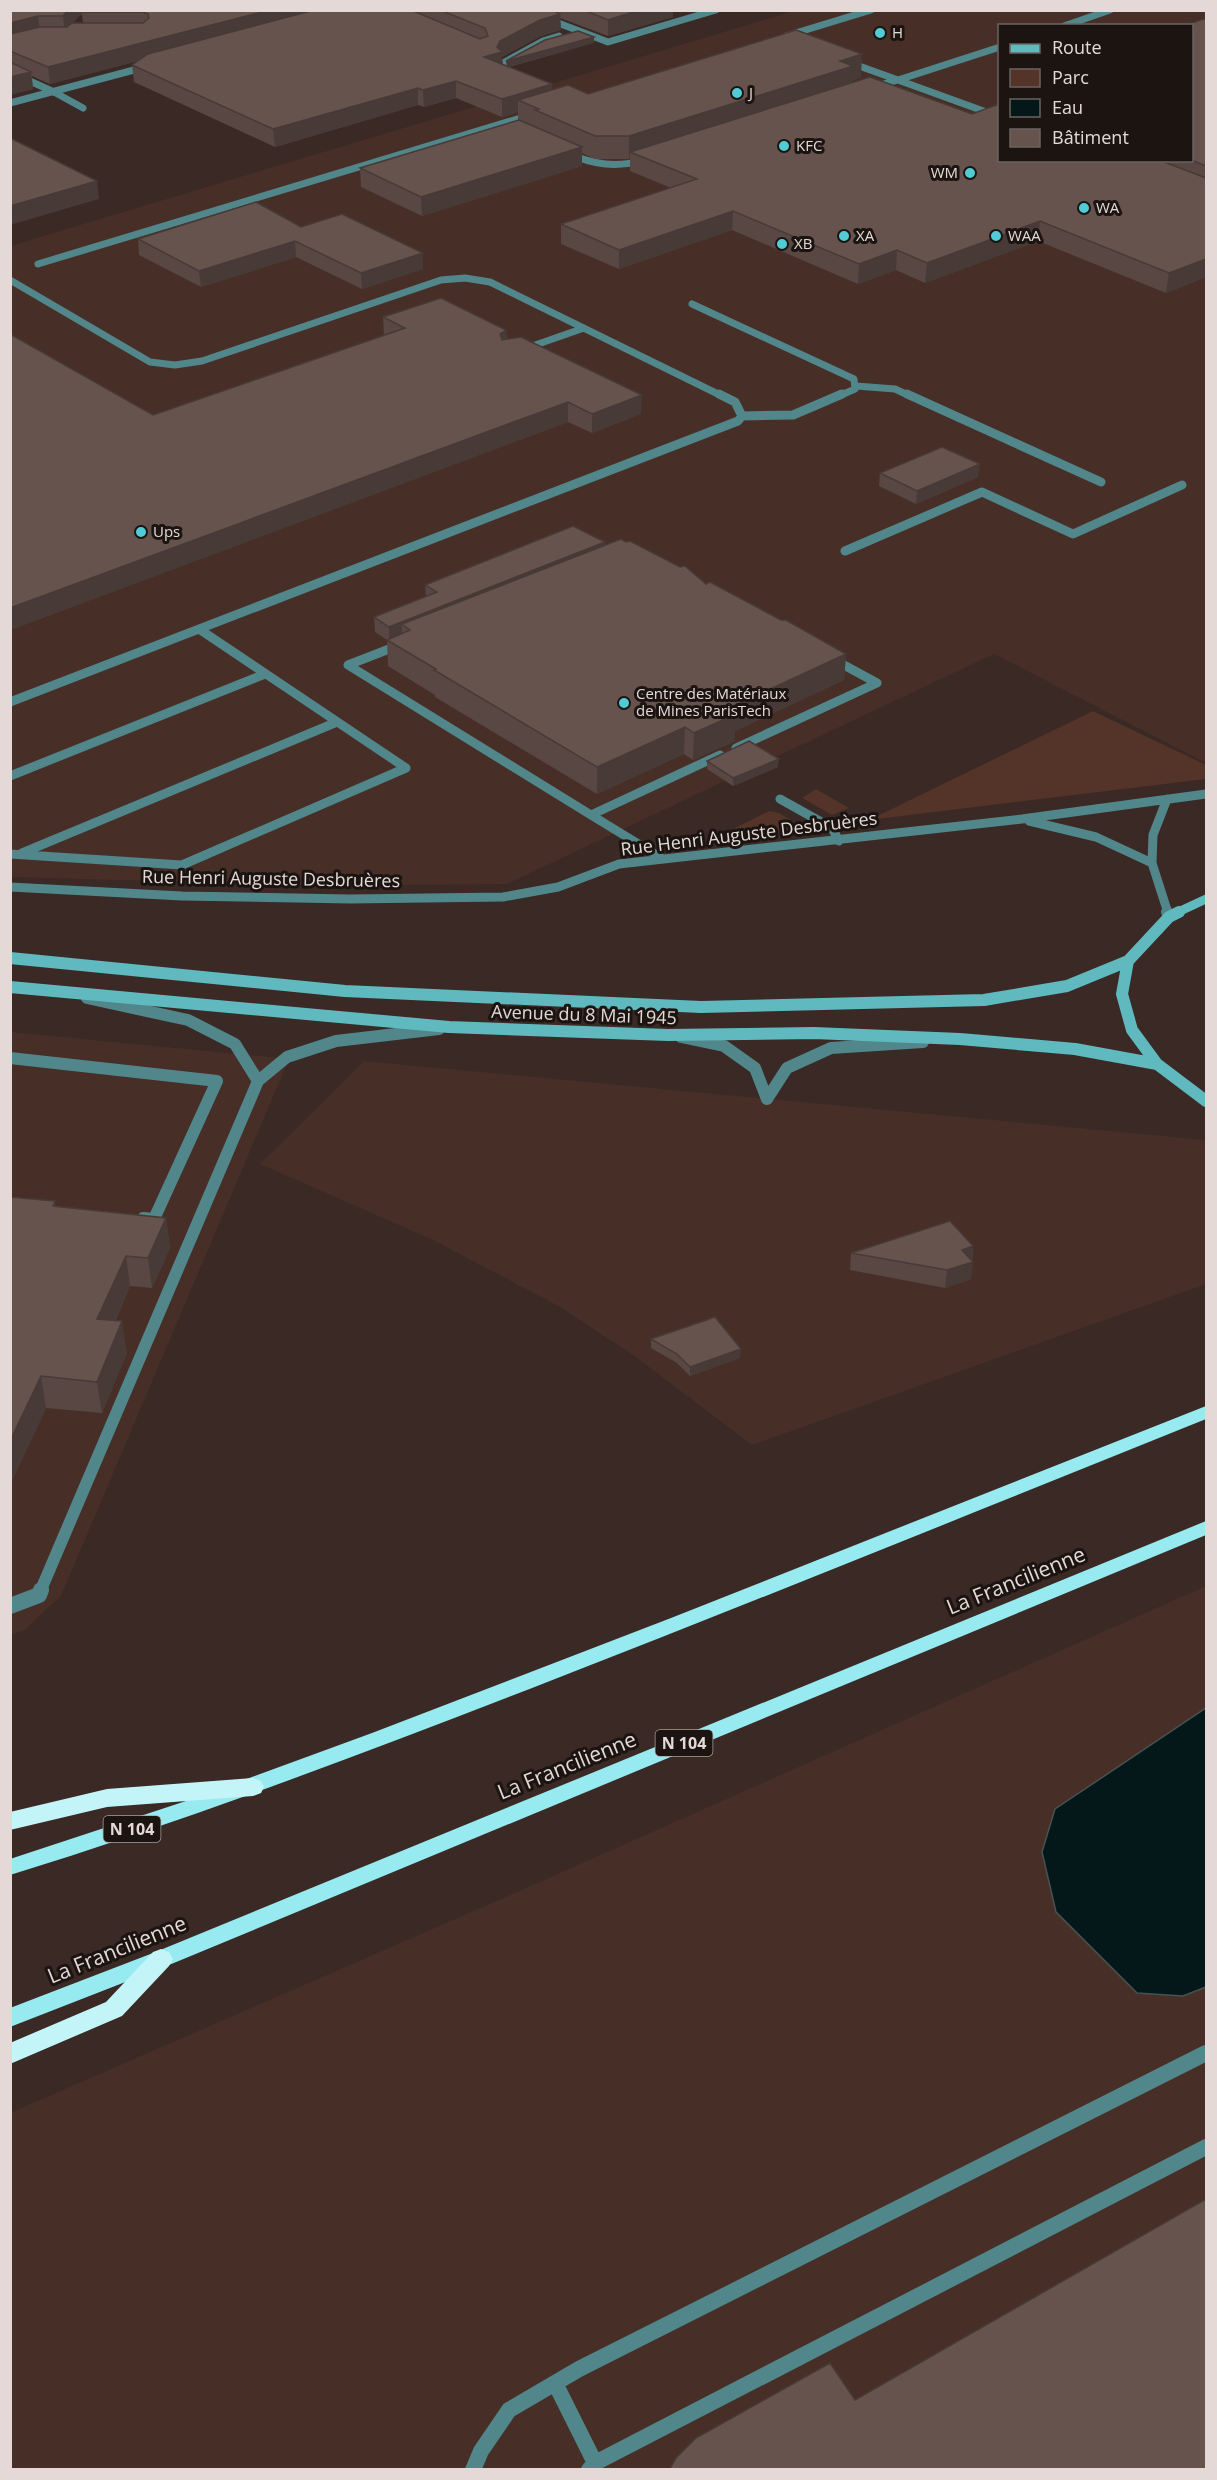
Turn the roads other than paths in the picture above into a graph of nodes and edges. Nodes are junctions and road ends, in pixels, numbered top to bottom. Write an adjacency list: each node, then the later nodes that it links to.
1 (524, 10): 8 (street)
2 (680, 10): 6 (street)
3 (716, 10): 6 (street)
4 (871, 10): 9 (street)
5 (1110, 10): 7 (street)
6 (696, 16): 8 (street)
7 (1070, 24)
8 (577, 31): 13 (street)
9 (790, 42)
10 (998, 46): 15 (street)
11 (844, 61): 15 (street)
12 (161, 63): 17 (street)
13 (503, 63)
14 (10, 72): 17 (street)
15 (898, 80): 16 (street); 21 (street)
16 (864, 90)
17 (54, 92): 18 (street); 19 (street)
18 (10, 103)
19 (83, 108)
20 (545, 110): 22 (street)
21 (998, 117)
22 (500, 124): 23 (street); 26 (street)
23 (511, 129)
24 (563, 151): 25 (street)
25 (653, 158)
26 (38, 264)
27 (10, 280): 29 (street)
28 (692, 304): 31 (street)
29 (584, 328): 30 (street); 32 (street)
30 (517, 351)
31 (856, 386): 32 (street); 33 (street)
32 (742, 416): 36 (street)
33 (1101, 482)
34 (1182, 484): 35 (street)
35 (845, 551)
36 (199, 629): 39 (street); 40 (street)
37 (414, 639): 46 (street)
38 (826, 656): 46 (street)
39 (265, 674): 41 (street); 42 (street)
40 (10, 702)
41 (337, 722): 49 (street); 49 (street)
42 (10, 776)
43 (1206, 794): 45 (street, Rue Henri Auguste Desbruères)
44 (780, 798): 48 (street)
45 (1167, 799): 47 (street, Rue Henri Auguste Desbruères); 51 (street)
46 (591, 815): 50 (street)
47 (1022, 819): 48 (street, Rue Henri Auguste Desbruères); 51 (street)
48 (839, 841): 50 (street, Rue Henri Auguste Desbruères)
49 (14, 854)
50 (663, 859): 52 (street, Rue Henri Auguste Desbruères)
51 (1152, 863): 54 (street)
52 (10, 887)
53 (1206, 899): 54 (main road, Avenue du 8 Mai 1945)
54 (1169, 917): 56 (main road, Avenue du 8 Mai 1945)
55 (10, 958): 56 (main road, Avenue du 8 Mai 1945)
56 (1128, 961): 63 (main road, Avenue du 8 Mai 1945)
57 (10, 987): 58 (main road, Avenue du 8 Mai 1945)
58 (56, 991): 59 (main road, Avenue du 8 Mai 1945); 64 (street)
59 (449, 1027): 60 (main road, Avenue du 8 Mai 1945); 64 (street)
60 (668, 1035): 61 (main road, Avenue du 8 Mai 1945); 61 (street)
61 (960, 1039): 63 (main road, Avenue du 8 Mai 1945)
62 (10, 1058): 66 (street)
63 (1157, 1064): 65 (main road, Avenue du 8 Mai 1945)
64 (258, 1082): 69 (street)
65 (1206, 1101)
66 (132, 1217)
67 (1206, 1412): 70 (highway, N 104)
68 (1206, 1528): 73 (highway, La Francilienne / N 104)
69 (10, 1606)
70 (253, 1787): 71 (highway); 72 (highway, N 104)
71 (10, 1821)
72 (10, 1867)
73 (161, 1959): 74 (highway, La Francilienne / N 104); 76 (highway)
74 (10, 2018)
75 (1206, 2053): 78 (street)
76 (10, 2054)
77 (1206, 2147): 79 (street)
78 (555, 2383): 79 (street); 80 (street)
79 (592, 2466)
80 (473, 2469)

